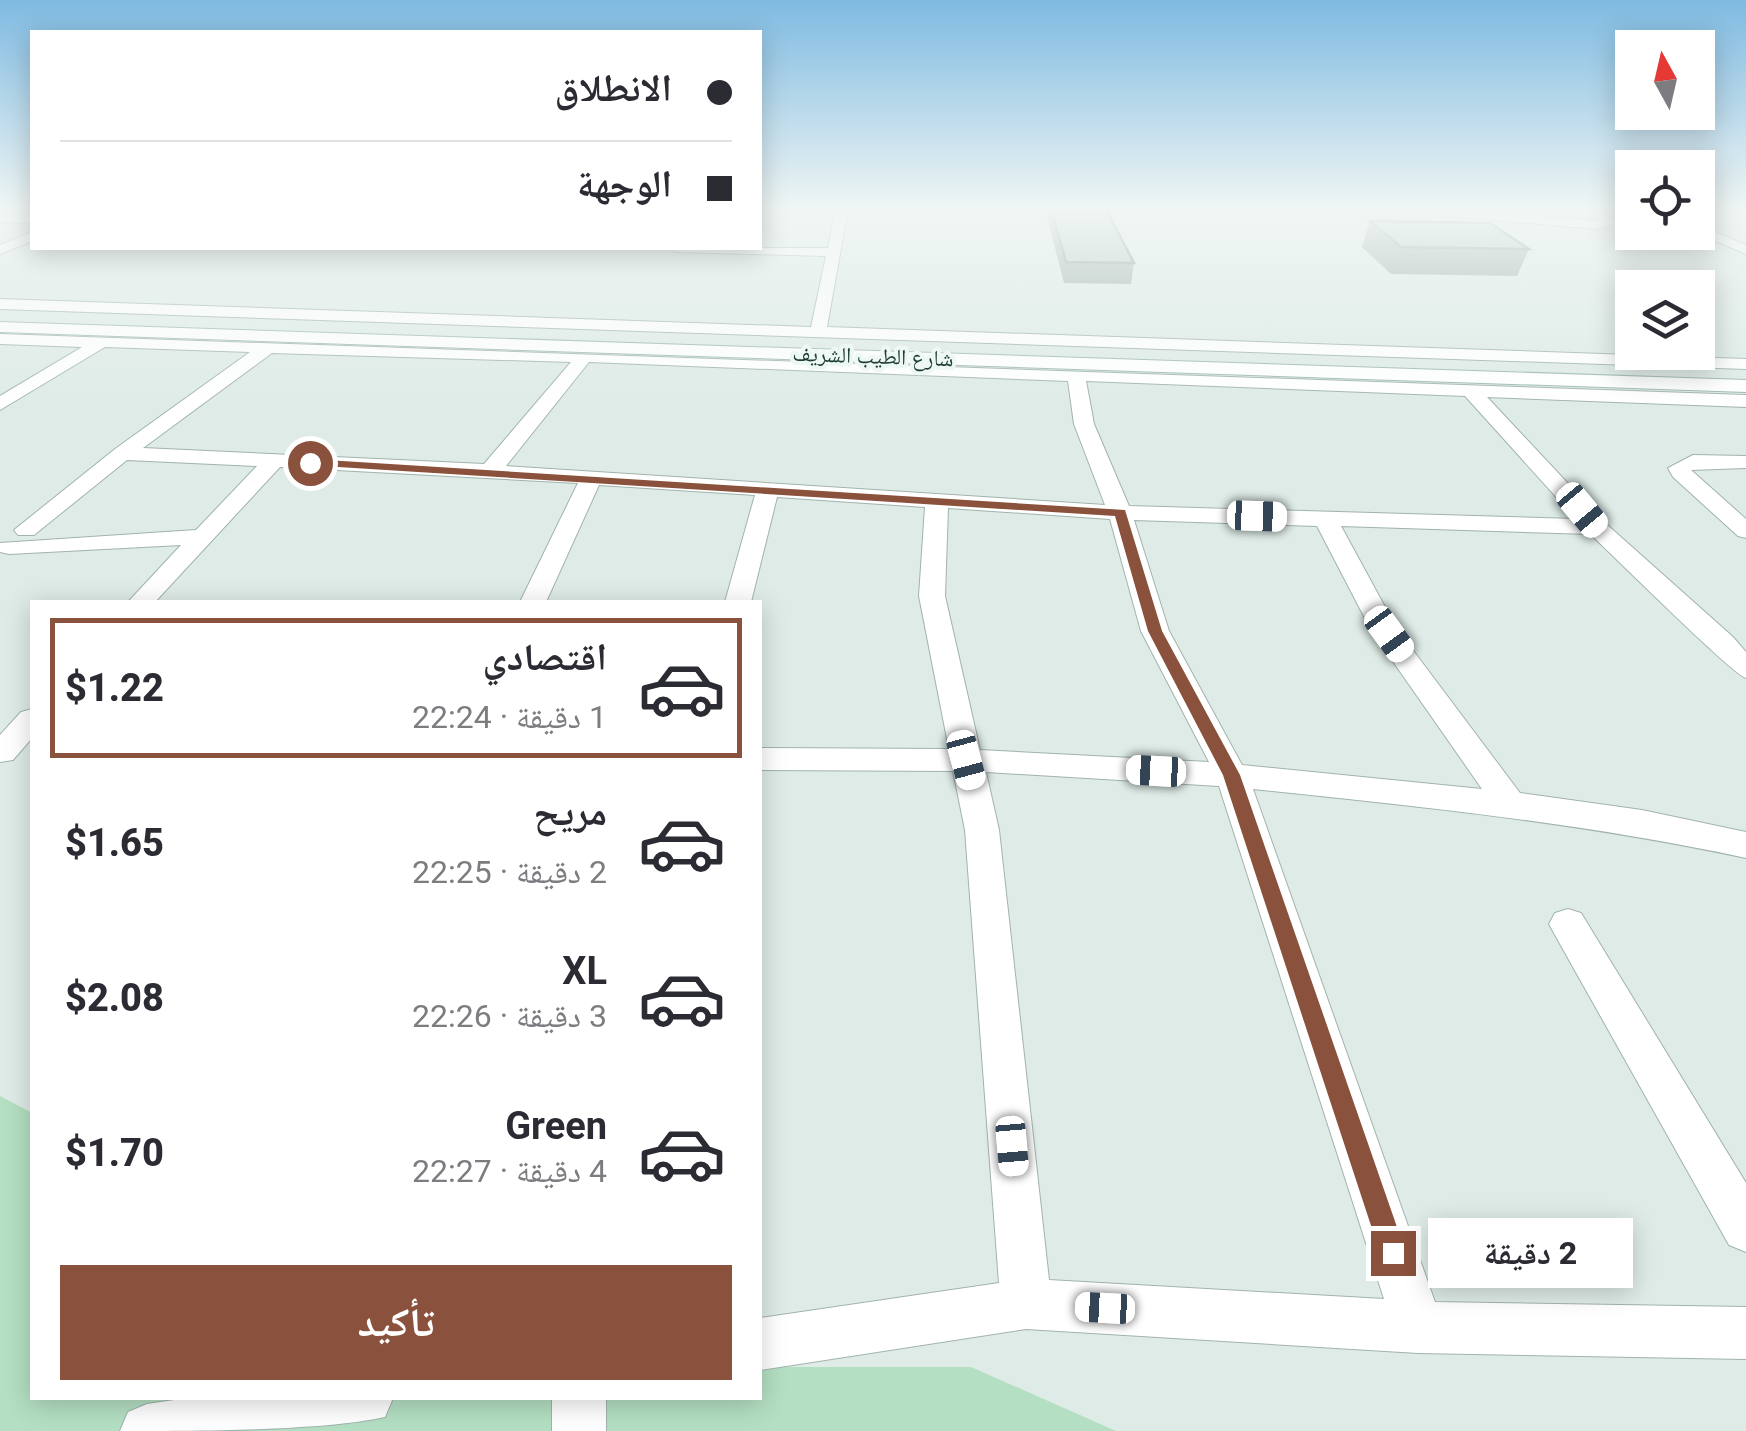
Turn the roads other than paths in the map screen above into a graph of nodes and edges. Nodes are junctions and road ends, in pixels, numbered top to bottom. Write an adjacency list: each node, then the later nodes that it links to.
1 (828, 276): 5 (street)
2 (0, 304): 5 (street)
3 (0, 315): 11 (street, شارع الطيب الشريف)
4 (0, 327): 13 (street, شارع الطيب الشريف)
5 (818, 331): 10 (street)
6 (0, 340): 7 (street)
7 (100, 343): 8 (street); 16 (street)
8 (266, 348): 9 (street); 17 (street)
9 (584, 356): 12 (street); 20 (street)
10 (1746, 364)
11 (1746, 374)
12 (1076, 375): 14 (street); 24 (street)
13 (1746, 386)
14 (1471, 390): 15 (street); 26 (street)
15 (1746, 401)
16 (0, 404)
17 (122, 453): 18 (street); 29 (street)
18 (274, 461): 20 (street); 28 (street)
19 (1746, 462): 27 (street)
20 (490, 471): 21 (street)
21 (591, 478): 22 (street); 31 (street)
22 (768, 489): 23 (street); 32 (street)
23 (937, 501): 24 (street); 37 (street)
24 (1120, 512): 25 (street); 38 (street)
25 (1325, 518): 26 (street); 39 (street)
26 (1596, 527): 33 (street)
27 (1746, 531)
28 (203, 536): 29 (street); 30 (street)
29 (9, 541)
30 (143, 600)
31 (534, 600)
32 (739, 600)
33 (1746, 670)
34 (30, 722): 35 (street)
35 (11, 752)
36 (762, 759): 37 (street)
37 (966, 760): 38 (street); 43 (street)
38 (1232, 775): 39 (street); 44 (street)
39 (1510, 804): 40 (street)
40 (1746, 845)
41 (1568, 924): 42 (street)
42 (1746, 1228)
43 (1026, 1304): 44 (street); 46 (street)
44 (1418, 1327): 45 (street)
45 (1746, 1334)
46 (762, 1344)
47 (353, 1400): 49 (street)
48 (578, 1400): 50 (street)
49 (146, 1431)
50 (578, 1431)

